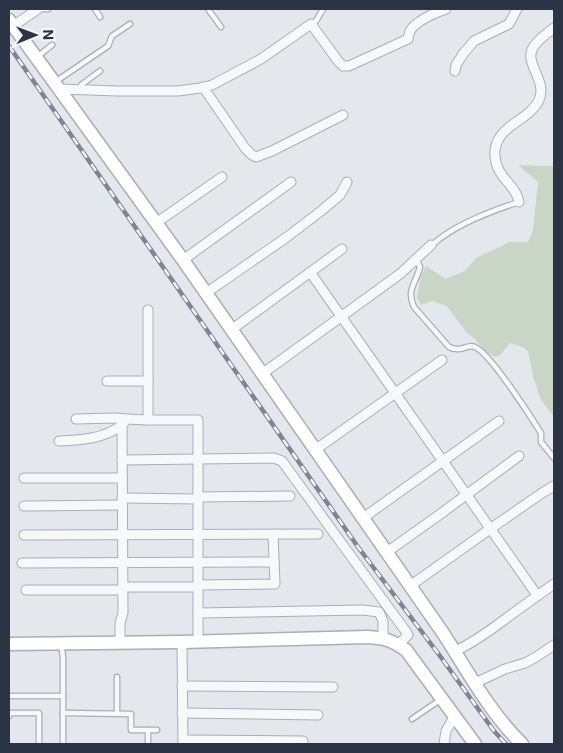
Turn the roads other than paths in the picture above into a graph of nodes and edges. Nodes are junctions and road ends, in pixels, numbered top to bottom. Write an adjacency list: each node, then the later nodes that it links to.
1 (37, 9): 2 (lane); 9 (street)
2 (48, 9)
3 (95, 9): 8 (lane)
4 (208, 9): 12 (lane)
5 (323, 9): 11 (lane)
6 (446, 9): 11 (street)
7 (517, 9): 17 (street)
8 (100, 17)
9 (11, 23): 15 (main road)
10 (130, 24): 18 (lane)
11 (311, 24): 19 (street)
12 (221, 27)
13 (554, 28): 25 (street)
14 (52, 46): 15 (lane)
15 (36, 58): 18 (main road)
16 (100, 71): 20 (lane)
17 (455, 71)
18 (57, 86): 20 (street); 26 (main road)
19 (203, 87): 20 (street); 21 (street)
20 (80, 90)
21 (343, 116)
22 (222, 178): 26 (street)
23 (291, 182): 30 (street)
24 (347, 182): 32 (street)
25 (519, 202): 27 (lane)
26 (156, 223): 30 (main road)
27 (431, 245): 29 (street)
28 (342, 249): 31 (street)
29 (416, 259): 34 (street); 48 (lane)
30 (182, 260): 32 (main road)
31 (310, 272): 34 (street); 35 (street)
32 (206, 292): 35 (main road)
33 (148, 310): 38 (street)
34 (341, 316): 37 (street); 40 (street)
35 (231, 330): 37 (main road)
36 (442, 360): 40 (street)
37 (262, 374): 46 (main road)
38 (148, 380): 39 (street); 42 (street)
39 (107, 381)
40 (394, 393): 46 (street); 51 (street)
41 (76, 419): 44 (street)
42 (148, 420): 44 (street); 49 (street)
43 (499, 421): 51 (street)
44 (124, 422): 45 (street); 50 (street)
45 (59, 441)
46 (315, 450): 60 (main road)
47 (519, 456): 55 (street)
48 (554, 458)
49 (198, 459): 50 (street); 57 (street); 85 (street)
50 (122, 460): 53 (street)
51 (443, 461): 55 (street); 60 (street)
52 (24, 478): 53 (street)
53 (122, 478): 58 (street)
54 (554, 486): 61 (street)
55 (466, 495): 61 (street); 67 (street)
56 (290, 496): 57 (street)
57 (198, 498): 58 (street); 66 (street)
58 (122, 501): 59 (street); 65 (street)
59 (24, 506)
60 (363, 518): 67 (main road)
61 (490, 529): 74 (street); 77 (street)
62 (24, 534): 65 (street)
63 (273, 534): 64 (street); 66 (street); 71 (street)
64 (318, 534)
65 (122, 535): 66 (street); 69 (street)
66 (198, 535): 70 (street)
67 (387, 552): 74 (main road)
68 (22, 562): 69 (street)
69 (123, 562): 70 (street); 75 (street)
70 (198, 562): 71 (street); 73 (street)
71 (274, 562): 73 (street)
72 (554, 584): 77 (street)
73 (198, 586): 75 (street); 78 (street)
74 (410, 586): 87 (main road)
75 (123, 588): 76 (street); 81 (street)
76 (26, 590)
77 (538, 595): 87 (street)
78 (198, 613): 79 (street); 80 (street)
79 (383, 638): 80 (main road); 85 (main road)
80 (198, 641): 82 (main road)
81 (120, 642): 82 (main road); 83 (main road)
82 (182, 642): 90 (street)
83 (61, 643): 84 (main road); 93 (lane)
84 (9, 644)
85 (398, 645): 94 (main road)
86 (554, 645): 89 (street)
87 (455, 651): 89 (main road)
88 (117, 678): 97 (lane)
89 (475, 683): 111 (main road)
90 (182, 686): 91 (street); 96 (street)
91 (333, 687)
92 (9, 696): 93 (lane)
93 (63, 696): 95 (lane)
94 (441, 700): 100 (main road); 101 (lane)
95 (63, 713): 97 (lane); 107 (lane)
96 (182, 713): 98 (street); 105 (street)
97 (117, 714): 102 (lane)
98 (318, 715)
99 (9, 716): 106 (lane)
100 (454, 717): 109 (street); 110 (main road)
101 (412, 719)
102 (148, 730): 103 (lane); 108 (lane)
103 (157, 730)
104 (304, 741): 105 (street)
105 (183, 742)
106 (39, 744)
107 (63, 744)
108 (148, 744)
109 (444, 744)
110 (475, 744)
111 (522, 744)

